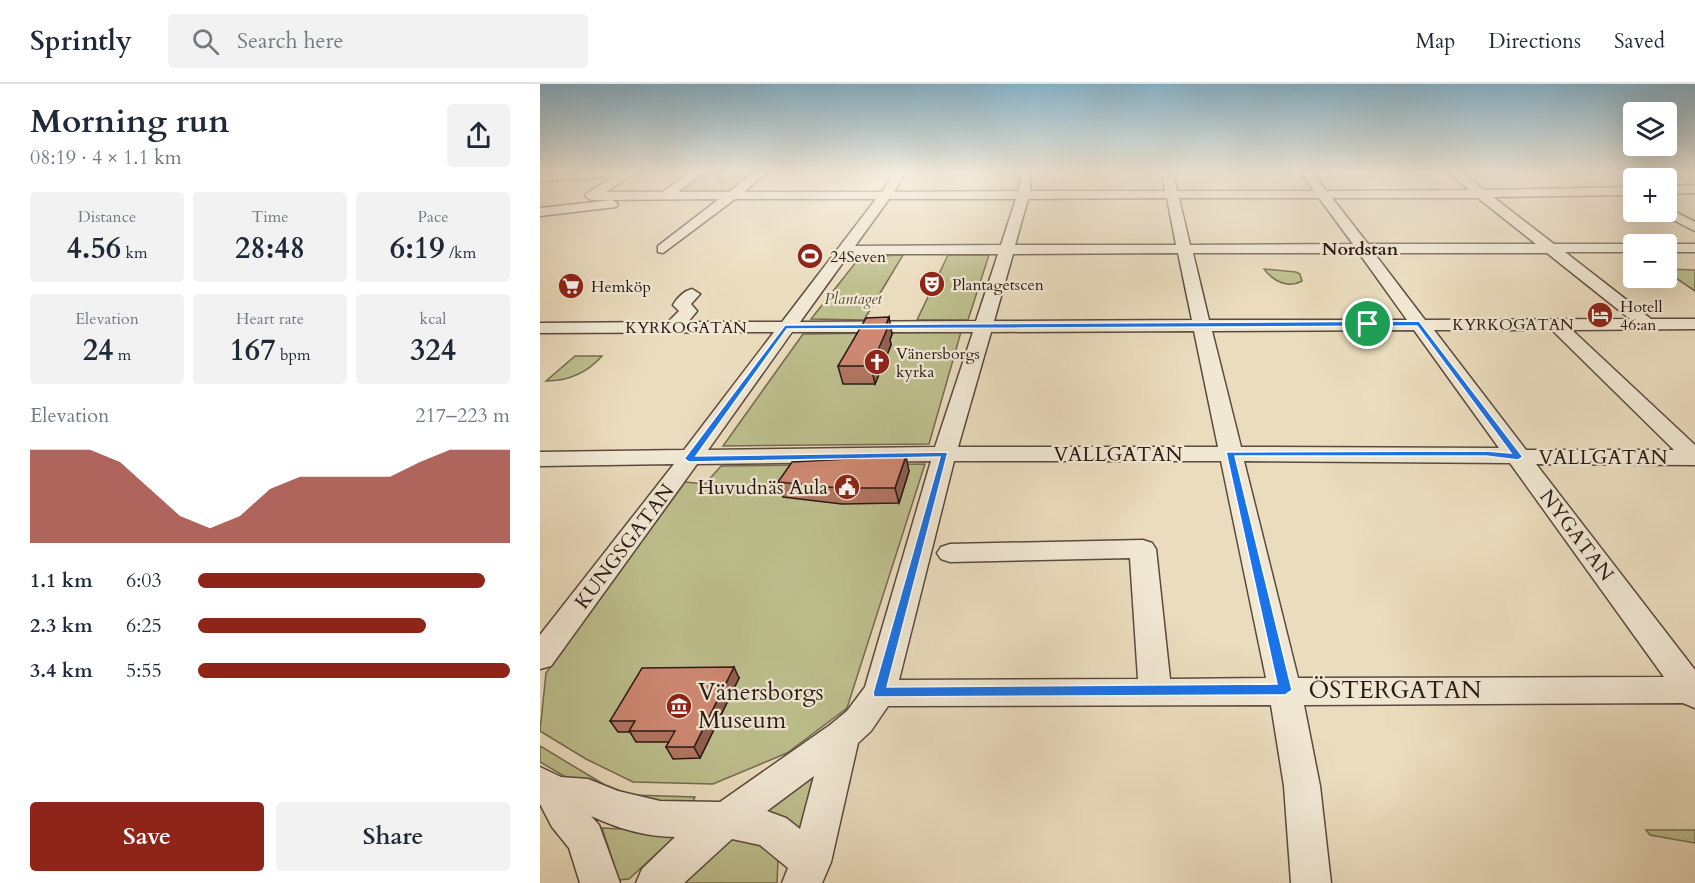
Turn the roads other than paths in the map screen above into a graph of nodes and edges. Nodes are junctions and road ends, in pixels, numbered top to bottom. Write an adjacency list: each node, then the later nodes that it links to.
1 (556, 210): 8 (street)
2 (714, 210): 15 (street)
3 (875, 210): 18 (street, KUNGSGATAN)
4 (1018, 210): 19 (street)
5 (1175, 210): 16 (street)
6 (1334, 210): 17 (street, NYGATAN)
7 (1502, 210): 11 (street)
8 (540, 212)
9 (1677, 217): 10 (street)
10 (1695, 227)
11 (1550, 248): 12 (street); 17 (street); 23 (street)
12 (1623, 248)
13 (1677, 248): 14 (street)
14 (1695, 248)
15 (663, 249)
16 (1184, 249): 17 (street); 19 (street); 25 (street)
17 (1363, 249): 21 (street, NYGATAN)
18 (844, 250): 19 (street); 28 (street, KUNGSGATAN)
19 (1005, 250): 26 (street)
20 (692, 294): 27 (street)
21 (1419, 324): 22 (street, KYRKOGATAN); 25 (street, KYRKOGATAN); 34 (street, NYGATAN)
22 (1556, 324): 23 (street, KYRKOGATAN); 35 (street)
23 (1647, 324): 24 (street, KYRKOGATAN)
24 (1695, 324)
25 (1201, 325): 26 (street, KYRKOGATAN); 33 (street)
26 (982, 326): 28 (street, KYRKOGATAN); 32 (street)
27 (673, 327): 28 (street, KYRKOGATAN); 30 (street, KYRKOGATAN)
28 (785, 327): 37 (street, KUNGSGATAN)
29 (540, 328): 30 (street, KYRKOGATAN)
30 (563, 328): 31 (street)
31 (540, 346)
32 (945, 454): 33 (street, VALLGATAN); 37 (street, VALLGATAN); 43 (street)
33 (1230, 454): 34 (street, VALLGATAN); 40 (street)
34 (1518, 457): 35 (street, VALLGATAN); 42 (street, NYGATAN)
35 (1695, 458)
36 (540, 459): 37 (street, VALLGATAN)
37 (689, 459): 39 (street, KUNGSGATAN)
38 (950, 553): 41 (street)
39 (540, 657)
40 (1285, 690): 41 (street, ÖSTERGATAN); 42 (street, ÖSTERGATAN); 50 (street)
41 (1155, 691): 43 (street, ÖSTERGATAN)
42 (1694, 692)
43 (879, 693): 44 (street)
44 (842, 736): 46 (street); 47 (street)
45 (548, 789): 46 (street); 48 (street)
46 (726, 820): 47 (street); 49 (street)
47 (807, 873)
48 (600, 883)
49 (656, 883)
50 (1311, 883)

